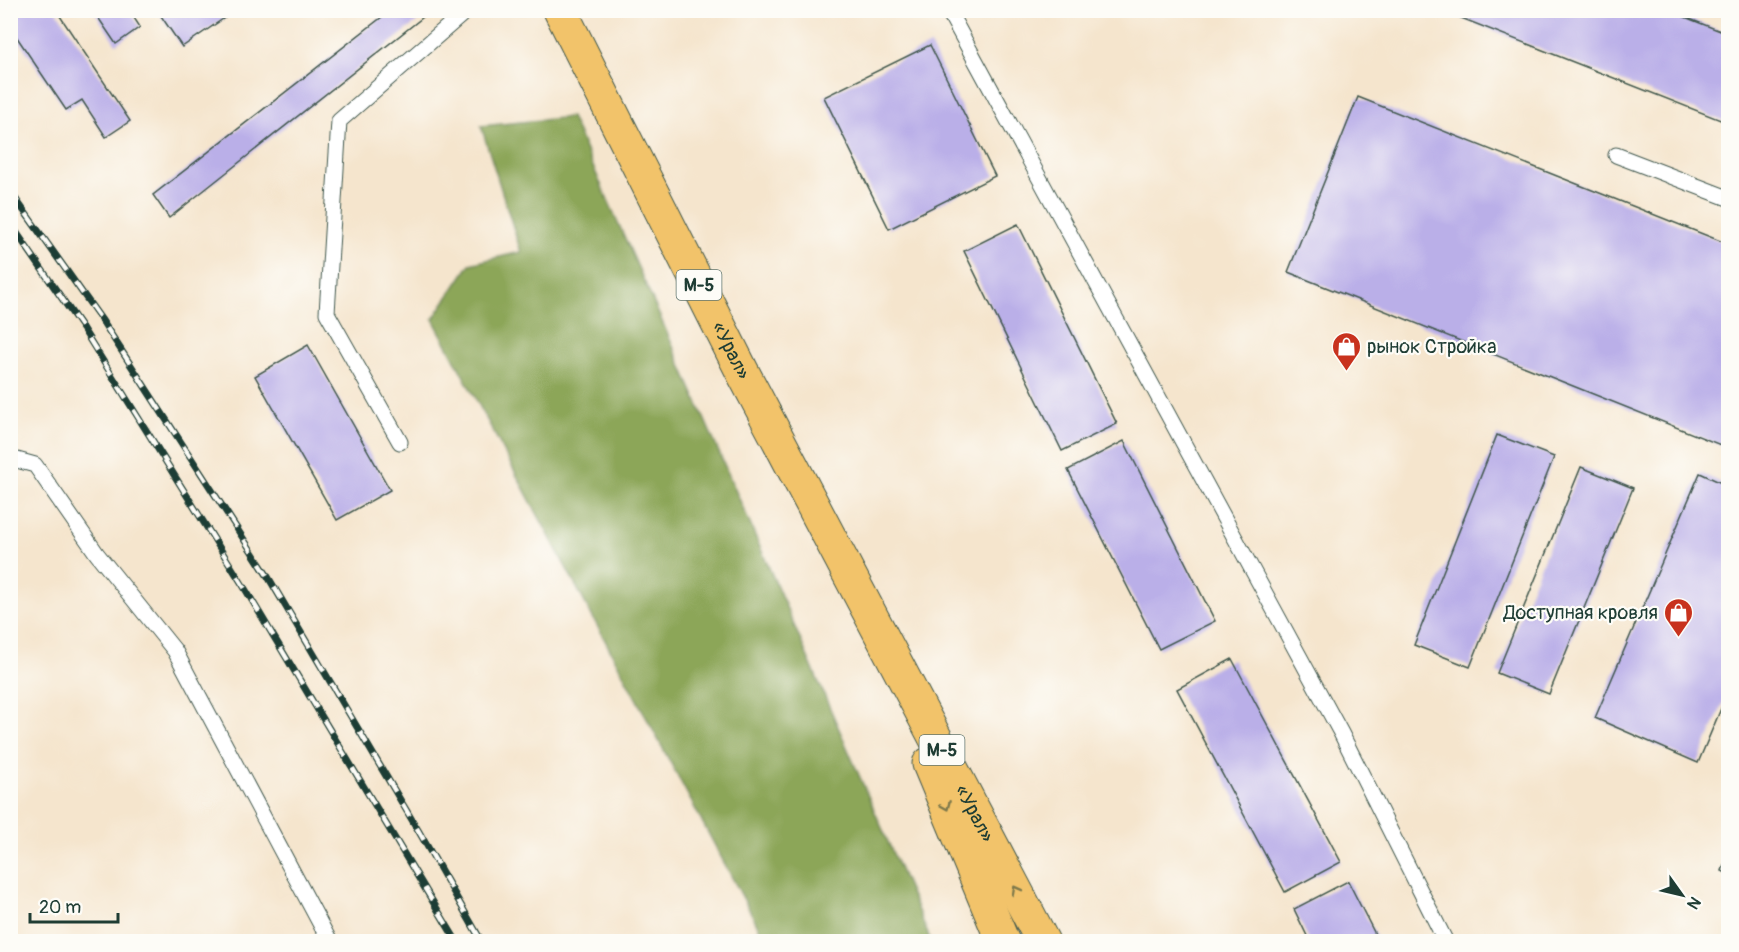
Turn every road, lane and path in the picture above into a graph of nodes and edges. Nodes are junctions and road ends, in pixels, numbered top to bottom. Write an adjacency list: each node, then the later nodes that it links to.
1 (467, 10): 6 (lane)
2 (560, 10): 8 (highway, «Урал» / М-5)
3 (948, 10): 12 (lane)
4 (1616, 155): 5 (lane)
5 (1728, 198)
6 (400, 442)
7 (10, 458): 9 (lane)
8 (842, 558): 10 (highway, «Урал» / М-5, one-way to 10); 11 (highway, «Урал» / М-5, one-way to 8)
9 (330, 942)
10 (1003, 942)
11 (1043, 942)
12 (1446, 942)

